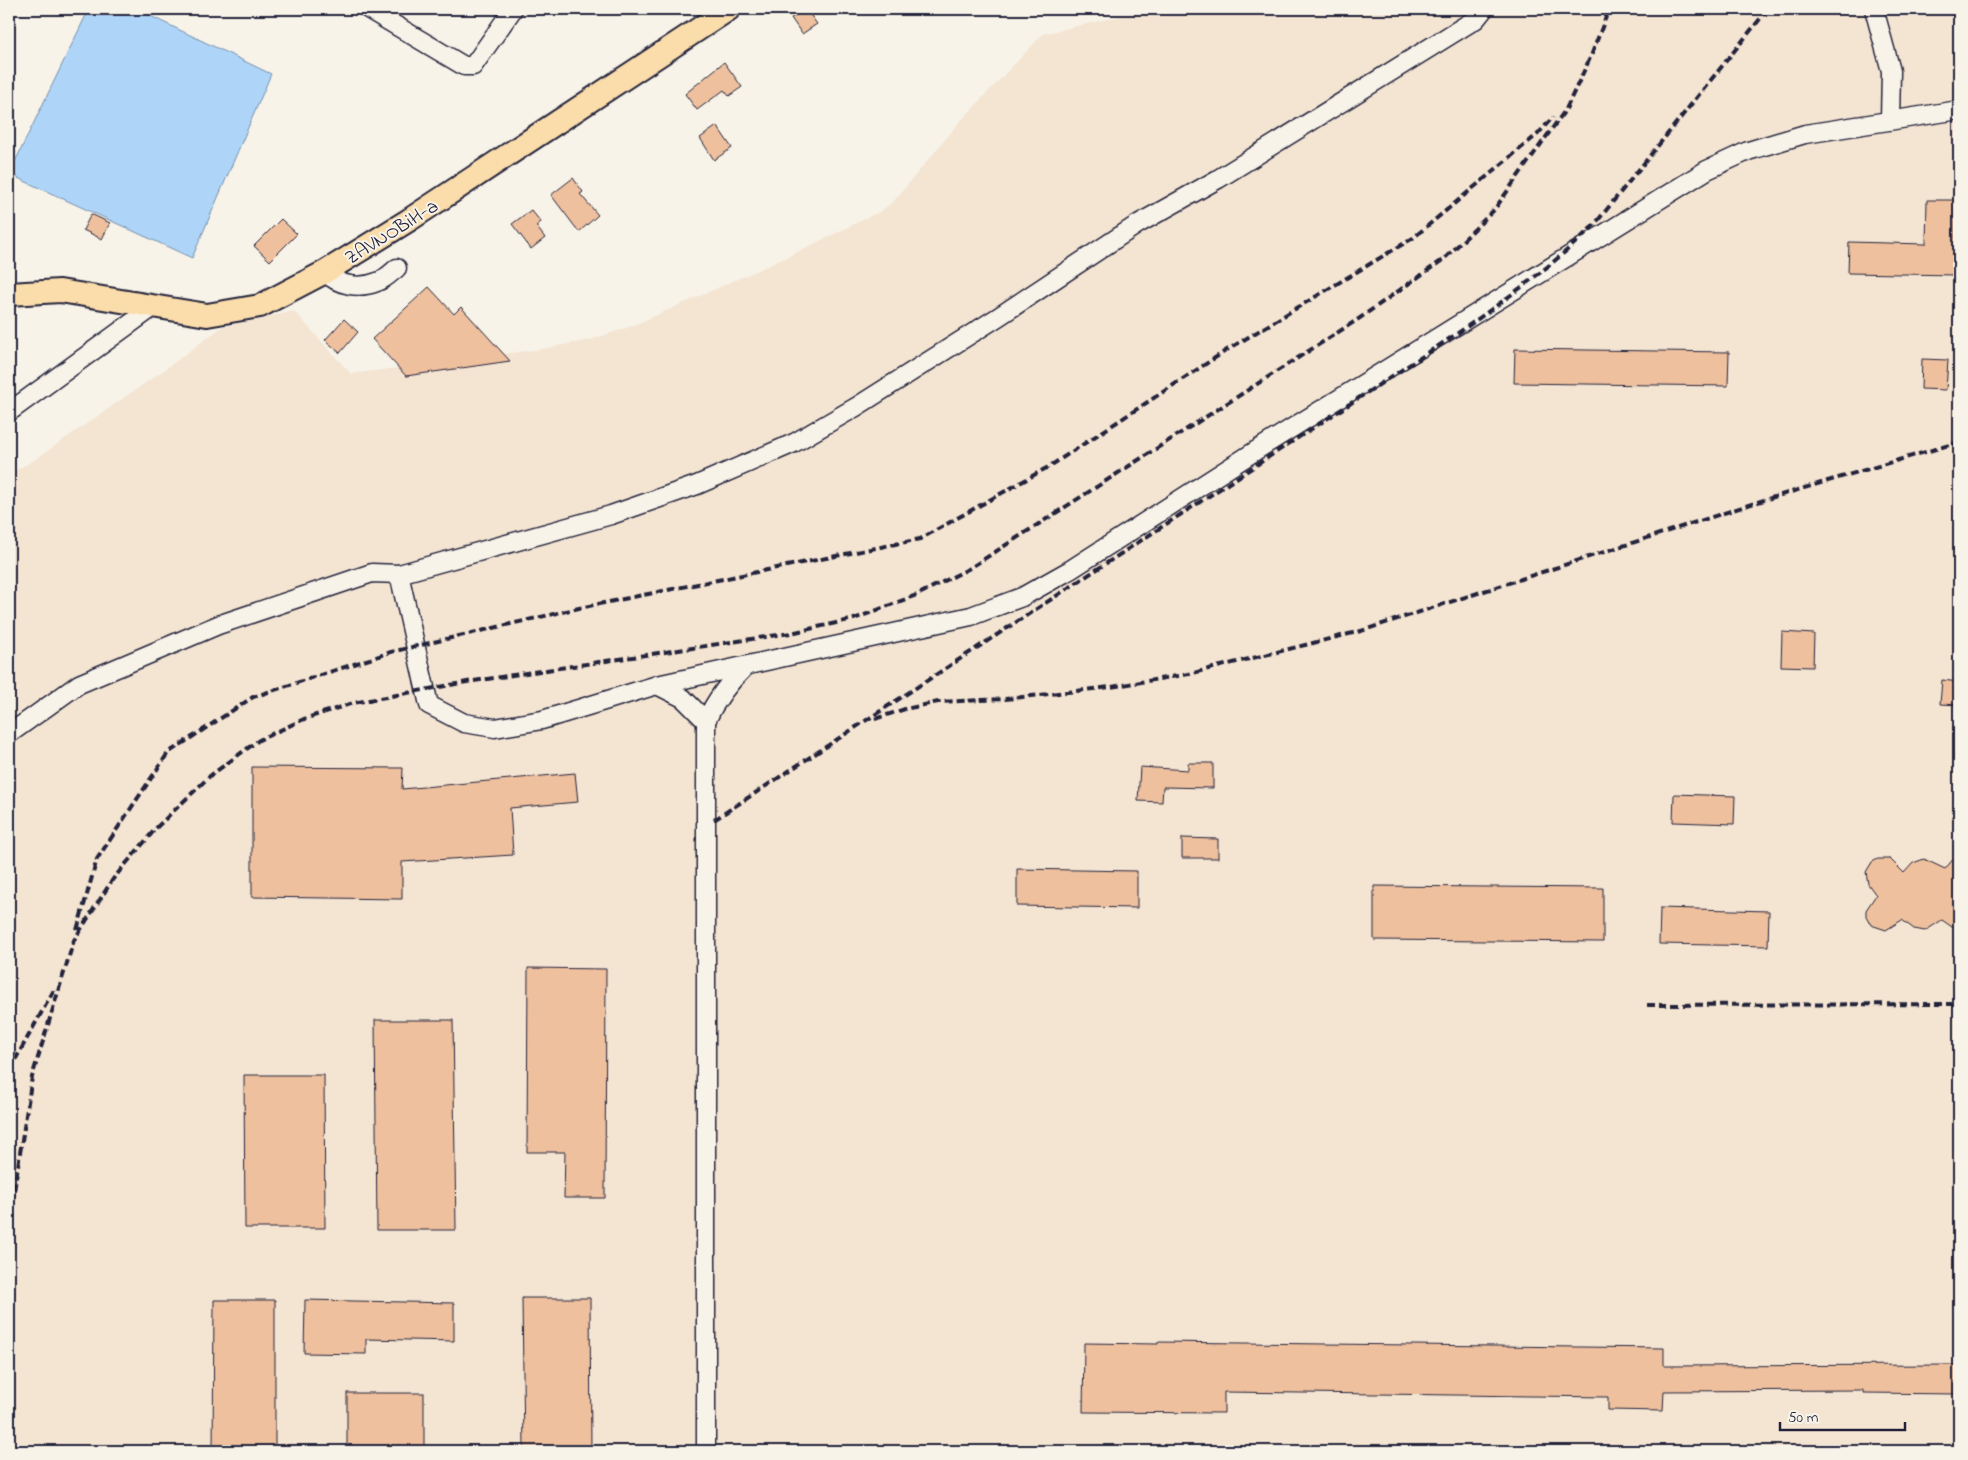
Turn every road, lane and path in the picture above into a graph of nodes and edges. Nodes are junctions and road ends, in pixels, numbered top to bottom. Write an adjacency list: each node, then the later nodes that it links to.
1 (368, 9): 2 (street)
2 (512, 9)
3 (729, 9): 9 (main road, ZAVNOBiH-a)
4 (1484, 9): 13 (street)
5 (1874, 9): 7 (street)
6 (1959, 110): 7 (street)
7 (1890, 120): 14 (street)
8 (397, 268): 9 (street)
9 (325, 272): 11 (main road, ZAVNOBiH-a)
10 (9, 294): 11 (main road, ZAVNOBiH-a)
11 (156, 305): 12 (street)
12 (9, 412)
13 (399, 574): 15 (street); 17 (street)
14 (748, 665): 15 (street); 16 (street)
15 (657, 685): 16 (street)
16 (706, 721): 18 (street)
17 (9, 734)
18 (706, 1451)

